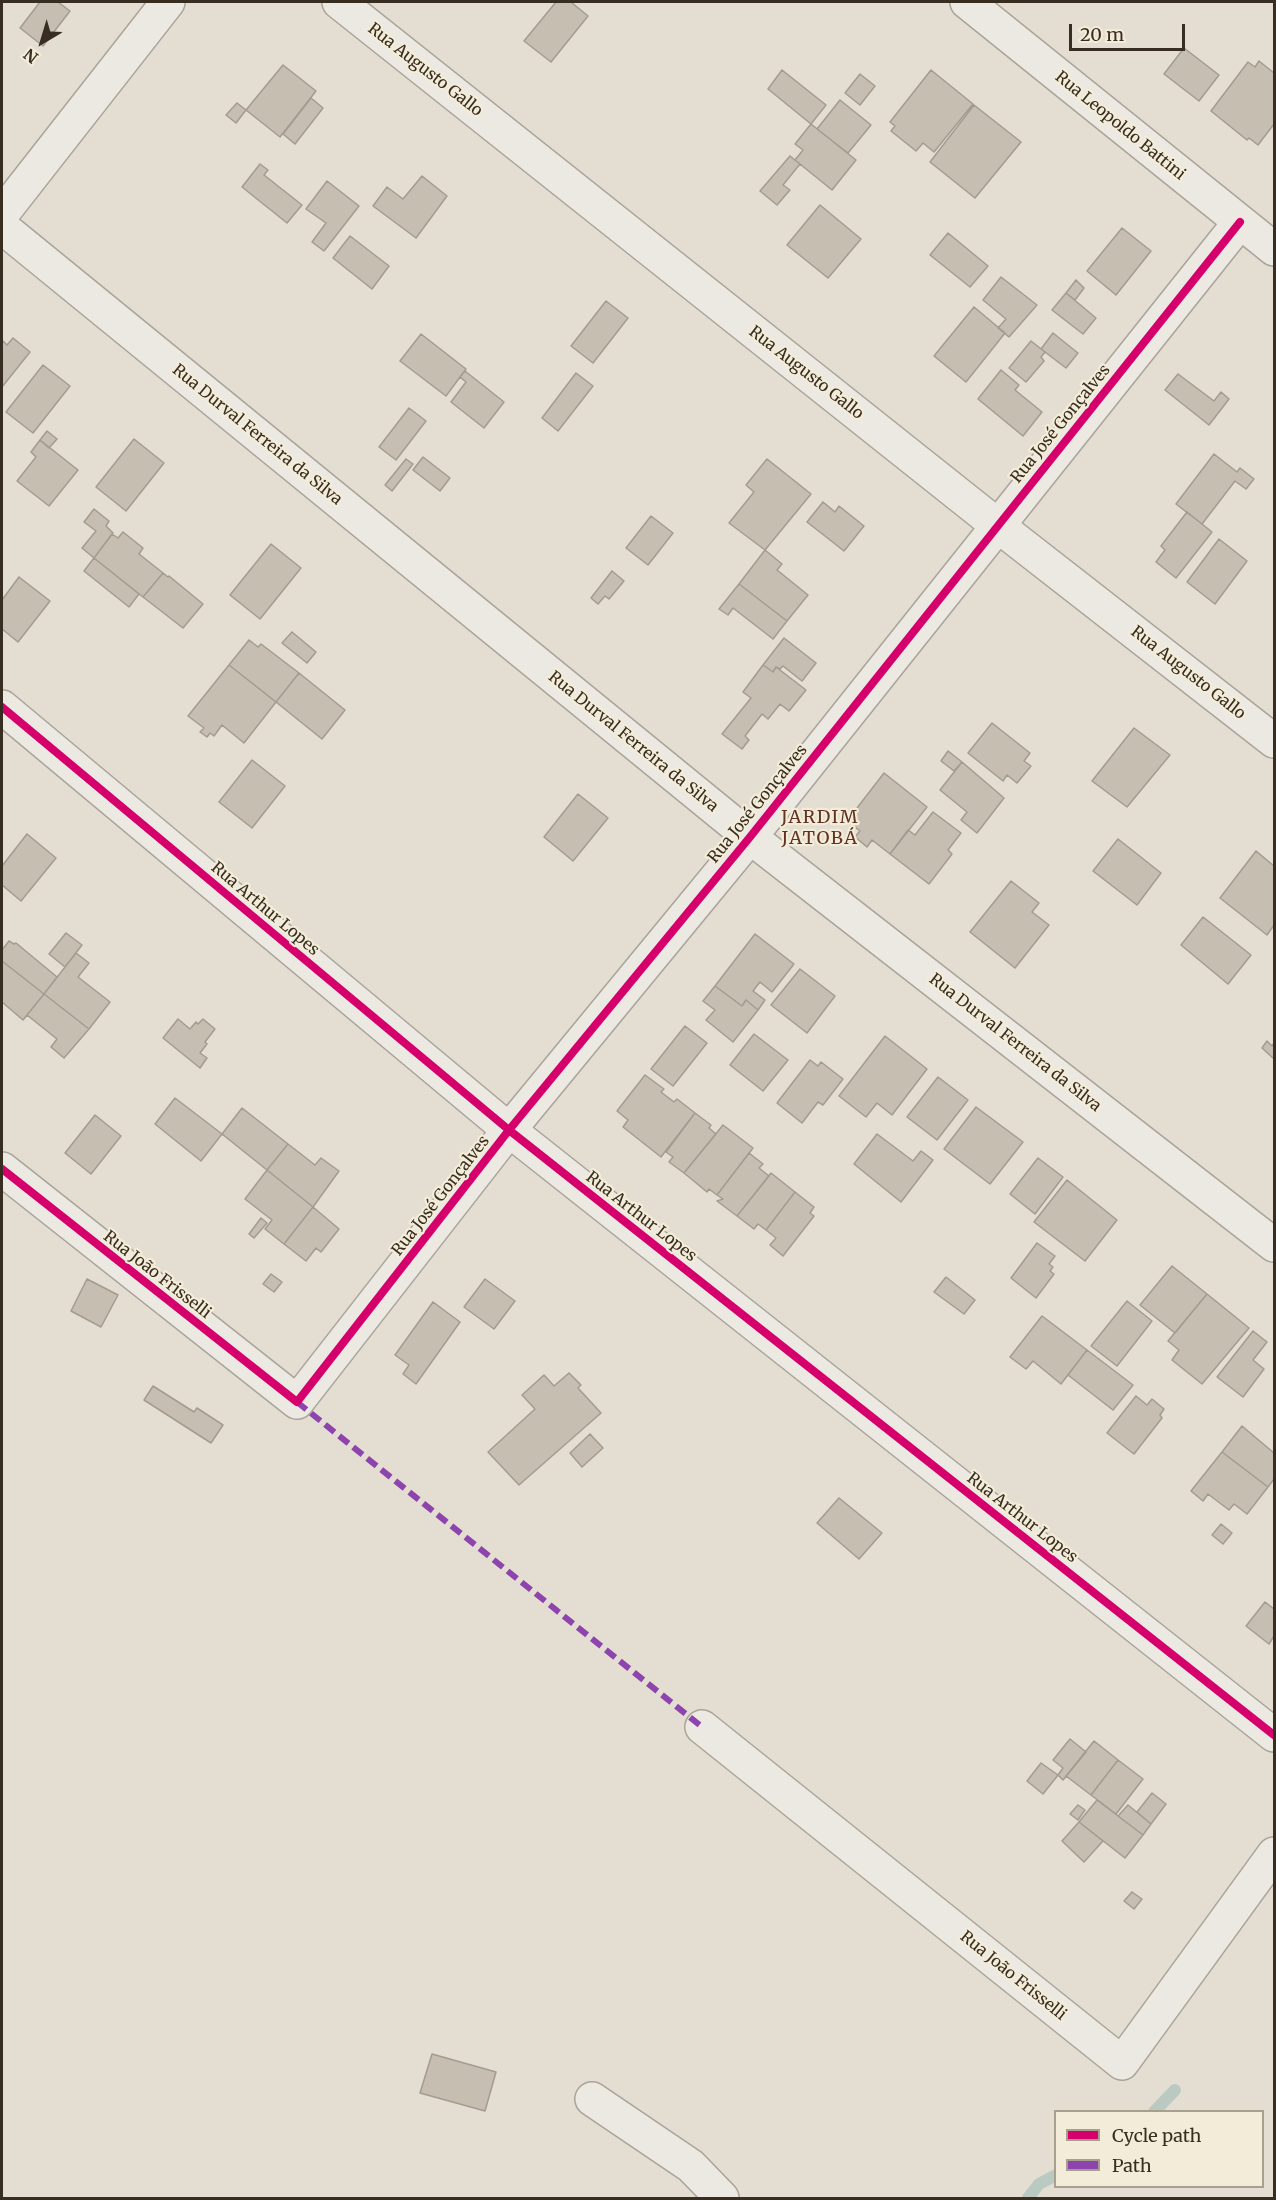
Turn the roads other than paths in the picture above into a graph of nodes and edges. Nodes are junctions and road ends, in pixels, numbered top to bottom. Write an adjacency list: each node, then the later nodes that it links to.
1 (168, 2): 4 (street)
2 (339, 2): 8 (street, Rua Augusto Gallo)
3 (966, 2): 5 (street, Rua Leopoldo Battini)
4 (2, 214)
5 (1240, 222): 7 (street, Rua Leopoldo Battini); 8 (street, Rua José Gonçalves)
6 (2, 227): 11 (street, Rua Durval Ferreira da Silva)
7 (1275, 249)
8 (997, 525): 10 (street, Rua Augusto Gallo); 11 (street, Rua José Gonçalves)
9 (2, 707): 12 (street, Rua Arthur Lopes)
10 (1275, 741)
11 (750, 837): 12 (street, Rua José Gonçalves); 14 (street, Rua Durval Ferreira da Silva)
12 (509, 1130): 15 (street, Rua José Gonçalves); 17 (street, Rua Arthur Lopes)
13 (2, 1169): 15 (street, Rua João Frisselli)
14 (1275, 1245)
15 (297, 1402)
16 (702, 1727): 18 (street, Rua João Frisselli)
17 (1275, 1735)
18 (1275, 1854)
19 (592, 2099): 20 (street)
20 (722, 2199)

